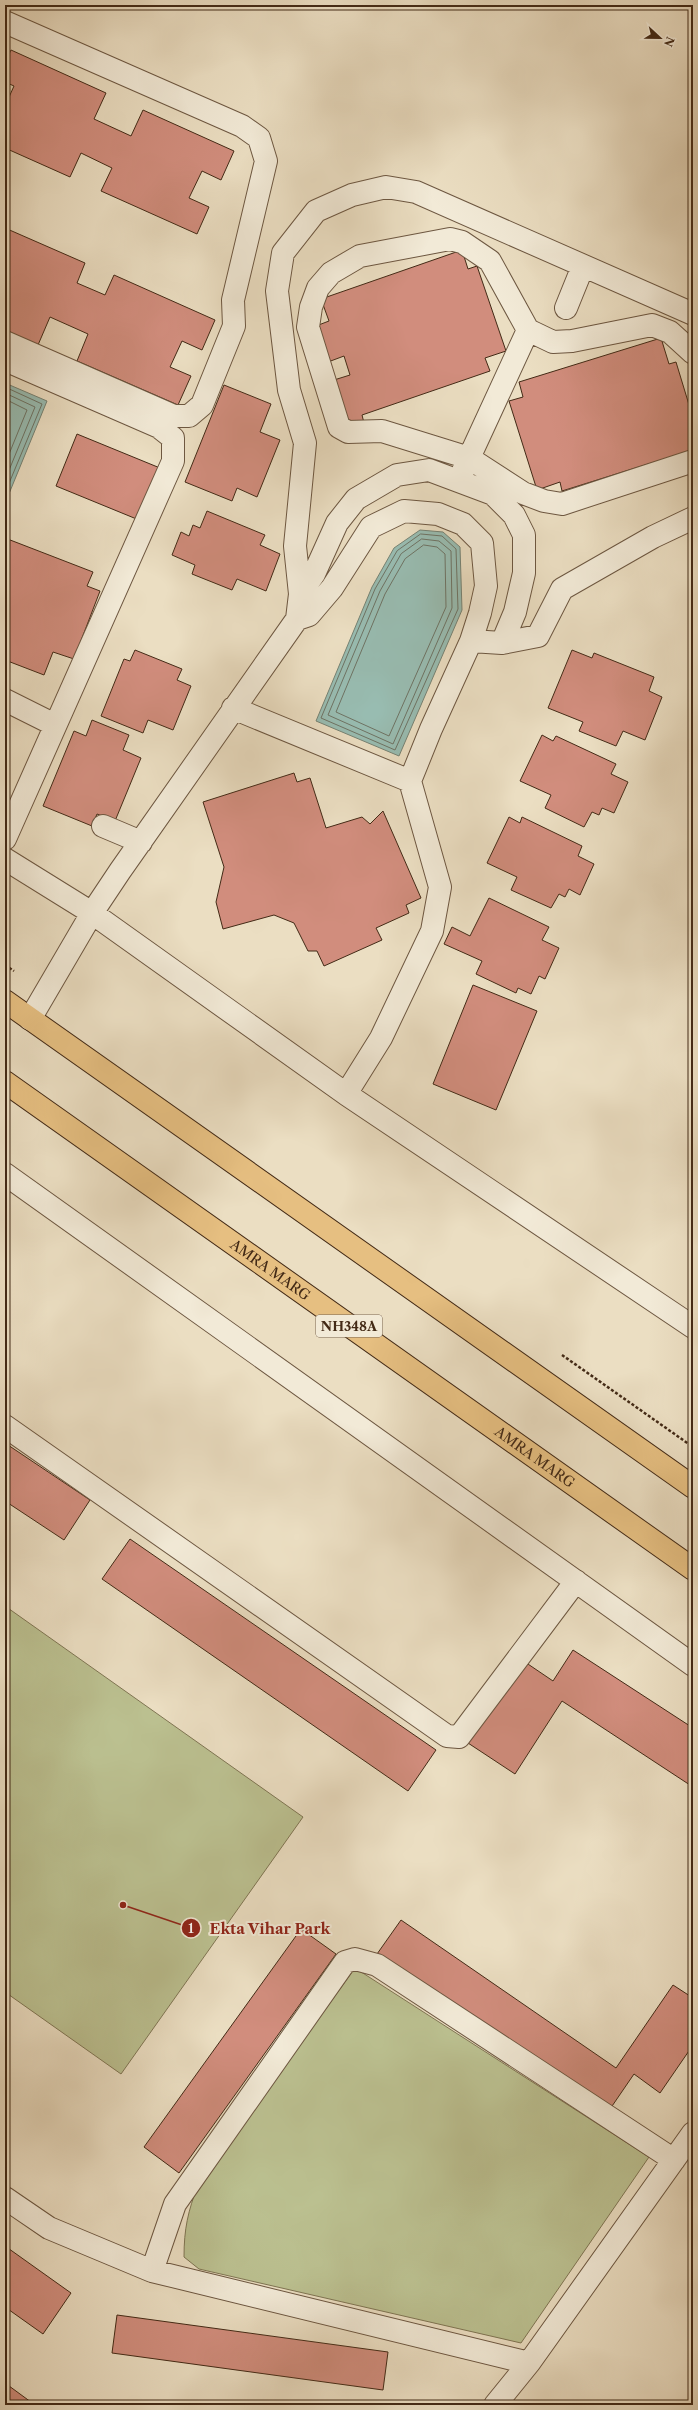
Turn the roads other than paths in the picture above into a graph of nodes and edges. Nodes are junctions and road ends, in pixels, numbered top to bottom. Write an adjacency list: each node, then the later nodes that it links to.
1 (6, 26): 6 (street)
2 (583, 266): 3 (street); 4 (street); 13 (street)
3 (566, 308)
4 (693, 314)
5 (528, 330): 7 (street); 9 (street); 9 (street)
6 (5, 342)
7 (693, 353)
8 (5, 360): 19 (street)
9 (470, 458): 10 (street); 11 (street)
10 (693, 461)
11 (460, 480): 13 (street); 16 (street)
12 (693, 518): 16 (street)
13 (300, 594): 14 (street)
14 (297, 619): 15 (street); 18 (street)
15 (471, 641): 16 (street); 20 (street)
16 (502, 643)
17 (5, 700): 19 (street)
18 (233, 708): 20 (street); 23 (street)
19 (56, 725): 22 (street)
20 (410, 781): 29 (street)
21 (103, 826): 23 (street)
22 (5, 839)
23 (141, 842): 25 (street)
24 (5, 859): 25 (street)
25 (92, 913): 27 (street); 29 (street)
26 (5, 1001): 27 (highway)
27 (30, 1019): 33 (highway)
28 (5, 1082): 34 (highway, AMRA MARG / NH348A)
29 (346, 1094): 31 (street)
30 (5, 1174): 35 (street)
31 (693, 1327)
32 (5, 1426): 35 (street)
33 (693, 1487)
34 (693, 1569)
35 (576, 1582): 36 (street)
36 (693, 1665)
37 (693, 2133): 38 (street)
38 (674, 2160): 40 (street); 41 (street)
39 (5, 2198): 40 (street)
40 (152, 2271): 41 (street)
41 (529, 2363): 42 (street)
42 (495, 2405)

